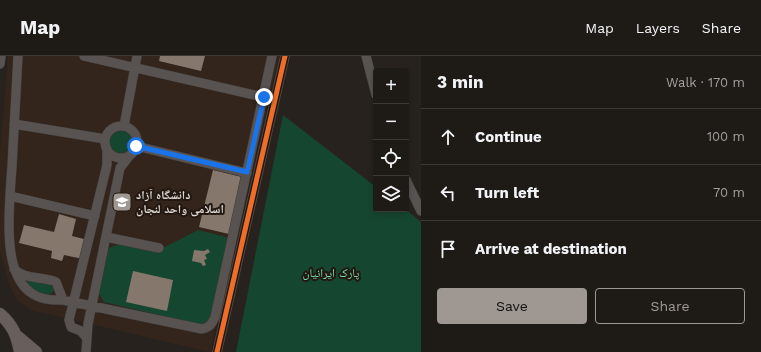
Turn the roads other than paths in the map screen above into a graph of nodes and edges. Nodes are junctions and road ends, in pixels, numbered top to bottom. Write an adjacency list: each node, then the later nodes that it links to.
1 (1, 56): 8 (street)
2 (18, 56): 12 (street)
3 (84, 56): 9 (street)
4 (137, 56): 9 (street)
5 (272, 56): 11 (street)
6 (284, 56): 35 (street)
7 (366, 56): 10 (street)
8 (0, 64)
9 (135, 68): 11 (street); 13 (street)
10 (373, 83)
11 (264, 97): 18 (street)
12 (14, 124): 14 (street); 20 (street)
13 (124, 126): 14 (street); 15 (street)
14 (105, 139): 16 (street)
15 (136, 146): 17 (street); 18 (street)
16 (107, 149): 17 (street); 22 (street)
17 (130, 155): 23 (street)
18 (247, 172): 28 (street)
19 (409, 186): 21 (street)
20 (10, 196): 22 (street); 25 (street)
21 (421, 211)
22 (94, 216): 27 (street)
23 (106, 237): 24 (street); 28 (street)
24 (160, 248)
25 (14, 269): 26 (street); 26 (street)
26 (63, 300): 27 (street)
27 (74, 302): 28 (street); 31 (street)
28 (91, 306): 31 (street)
29 (0, 314): 30 (main road)
30 (17, 336): 32 (main road); 33 (main road)
31 (86, 337): 34 (street)
32 (20, 352)
33 (36, 352)
34 (86, 352)
35 (217, 352)

